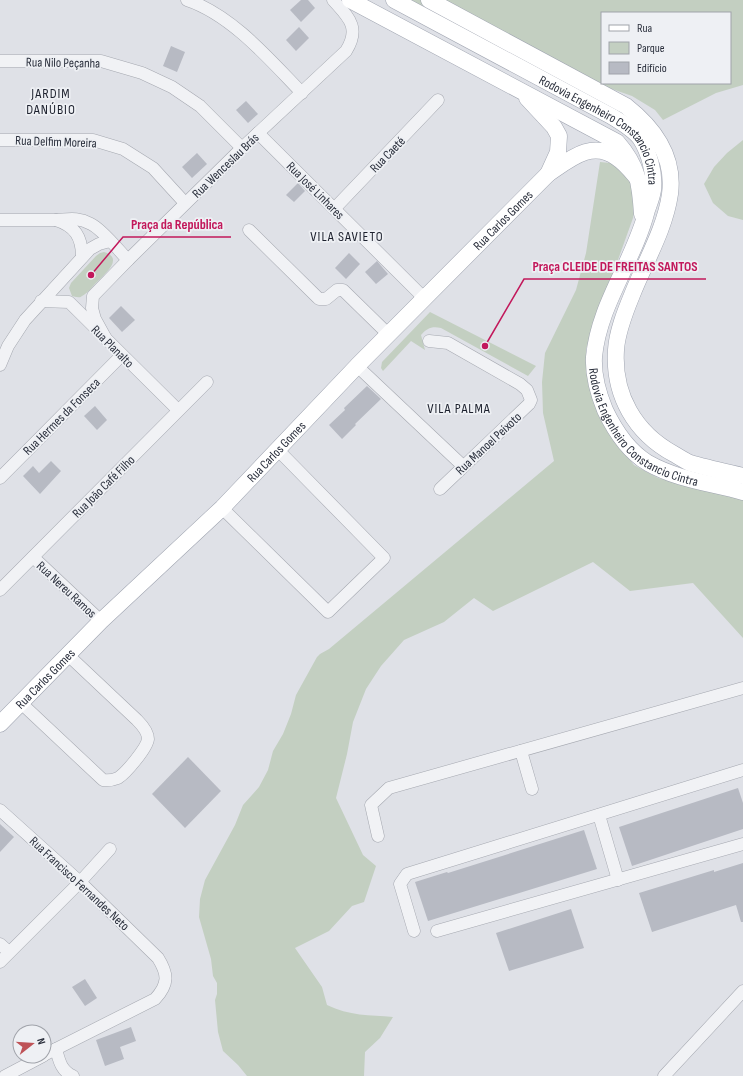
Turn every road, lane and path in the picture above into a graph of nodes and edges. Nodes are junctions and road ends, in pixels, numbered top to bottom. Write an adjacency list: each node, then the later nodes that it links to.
1 (189, 0): 8 (street)
2 (333, 0): 8 (street, Rua Wenceslau Brás)
3 (350, 0): 7 (main road)
4 (394, 0): 20 (main road, Rodovia Engenheiro Constancio Cintra)
5 (429, 0): 39 (main road, Rodovia Engenheiro Constancio Cintra)
6 (0, 61): 12 (street, Rua Nilo Peçanha)
7 (522, 91): 13 (main road); 14 (main road)
8 (302, 93): 10 (street, Rua Wenceslau Brás)
9 (438, 100): 16 (street, Rua Caeté)
10 (258, 133): 12 (street, Rua Wenceslau Brás); 16 (street, Rua José Linhares)
11 (0, 140): 15 (street, Rua Delfim Moreira)
12 (242, 148): 15 (street, Rua Wenceslau Brás)
13 (548, 174): 14 (main road); 26 (main road, Rua Carlos Gomes)
14 (637, 178): 20 (main road)
15 (185, 203): 23 (street, Rua Wenceslau Brás)
16 (335, 208): 26 (street, Rua José Linhares)
17 (0, 220): 18 (street)
18 (55, 220): 21 (street); 22 (street)
19 (249, 230): 29 (street)
20 (642, 230): 42 (main road, Rodovia Engenheiro Constancio Cintra)
21 (110, 241): 22 (street); 23 (street)
22 (82, 257): 24 (street)
23 (128, 260): 25 (street, Rua Wenceslau Brás)
24 (62, 279): 27 (street); 28 (street, Rua Planalto)
25 (93, 296): 28 (street); 30 (street)
26 (424, 298): 29 (main road, Rua Carlos Gomes)
27 (41, 301): 28 (street); 33 (street)
28 (70, 302): 30 (street, Rua Planalto)
29 (389, 335): 34 (main road, Rua Carlos Gomes)
30 (106, 339): 32 (street, Rua Planalto)
31 (429, 341): 38 (street, Rua Manoel Peixoto)
32 (122, 355): 36 (street, Rua Planalto); 40 (street, Rua Hermes da Fonseca)
33 (0, 365)
34 (358, 366): 37 (main road, Rua Carlos Gomes); 38 (street)
35 (206, 382): 36 (street, Rua João Café Filho)
36 (178, 410): 44 (street, Rua João Café Filho)
37 (277, 449): 43 (main road, Rua Carlos Gomes); 43 (street)
38 (463, 466): 41 (street, Rua Manoel Peixoto)
39 (743, 476)
40 (0, 478)
41 (440, 489)
42 (743, 492)
43 (222, 508): 46 (main road, Rua Carlos Gomes)
44 (33, 557): 45 (street, Rua João Café Filho); 46 (street, Rua Nereu Ramos)
45 (0, 590)
46 (101, 621): 47 (main road, Rua Carlos Gomes)
47 (68, 655): 49 (main road, Rua Carlos Gomes); 49 (street)
48 (743, 688): 51 (street)
49 (21, 703): 50 (main road, Rua Carlos Gomes)
50 (0, 724)
51 (521, 751): 53 (street); 56 (street)
52 (743, 770): 55 (street)
53 (532, 789)
54 (0, 810): 60 (street, Rua Francisco Fernandes Neto)
55 (599, 815): 59 (street); 61 (street)
56 (378, 836)
57 (743, 844): 59 (street)
58 (110, 849): 60 (street)
59 (618, 880): 62 (street)
60 (80, 882): 64 (street); 67 (street, Rua Francisco Fernandes Neto)
61 (414, 931)
62 (436, 931)
63 (0, 944): 64 (street)
64 (9, 952): 65 (street)
65 (0, 962)
66 (743, 991): 72 (street)
67 (56, 1049): 68 (street); 71 (street)
68 (52, 1051)
69 (28, 1064): 70 (street)
70 (5, 1076)
71 (73, 1076)
72 (664, 1076)

